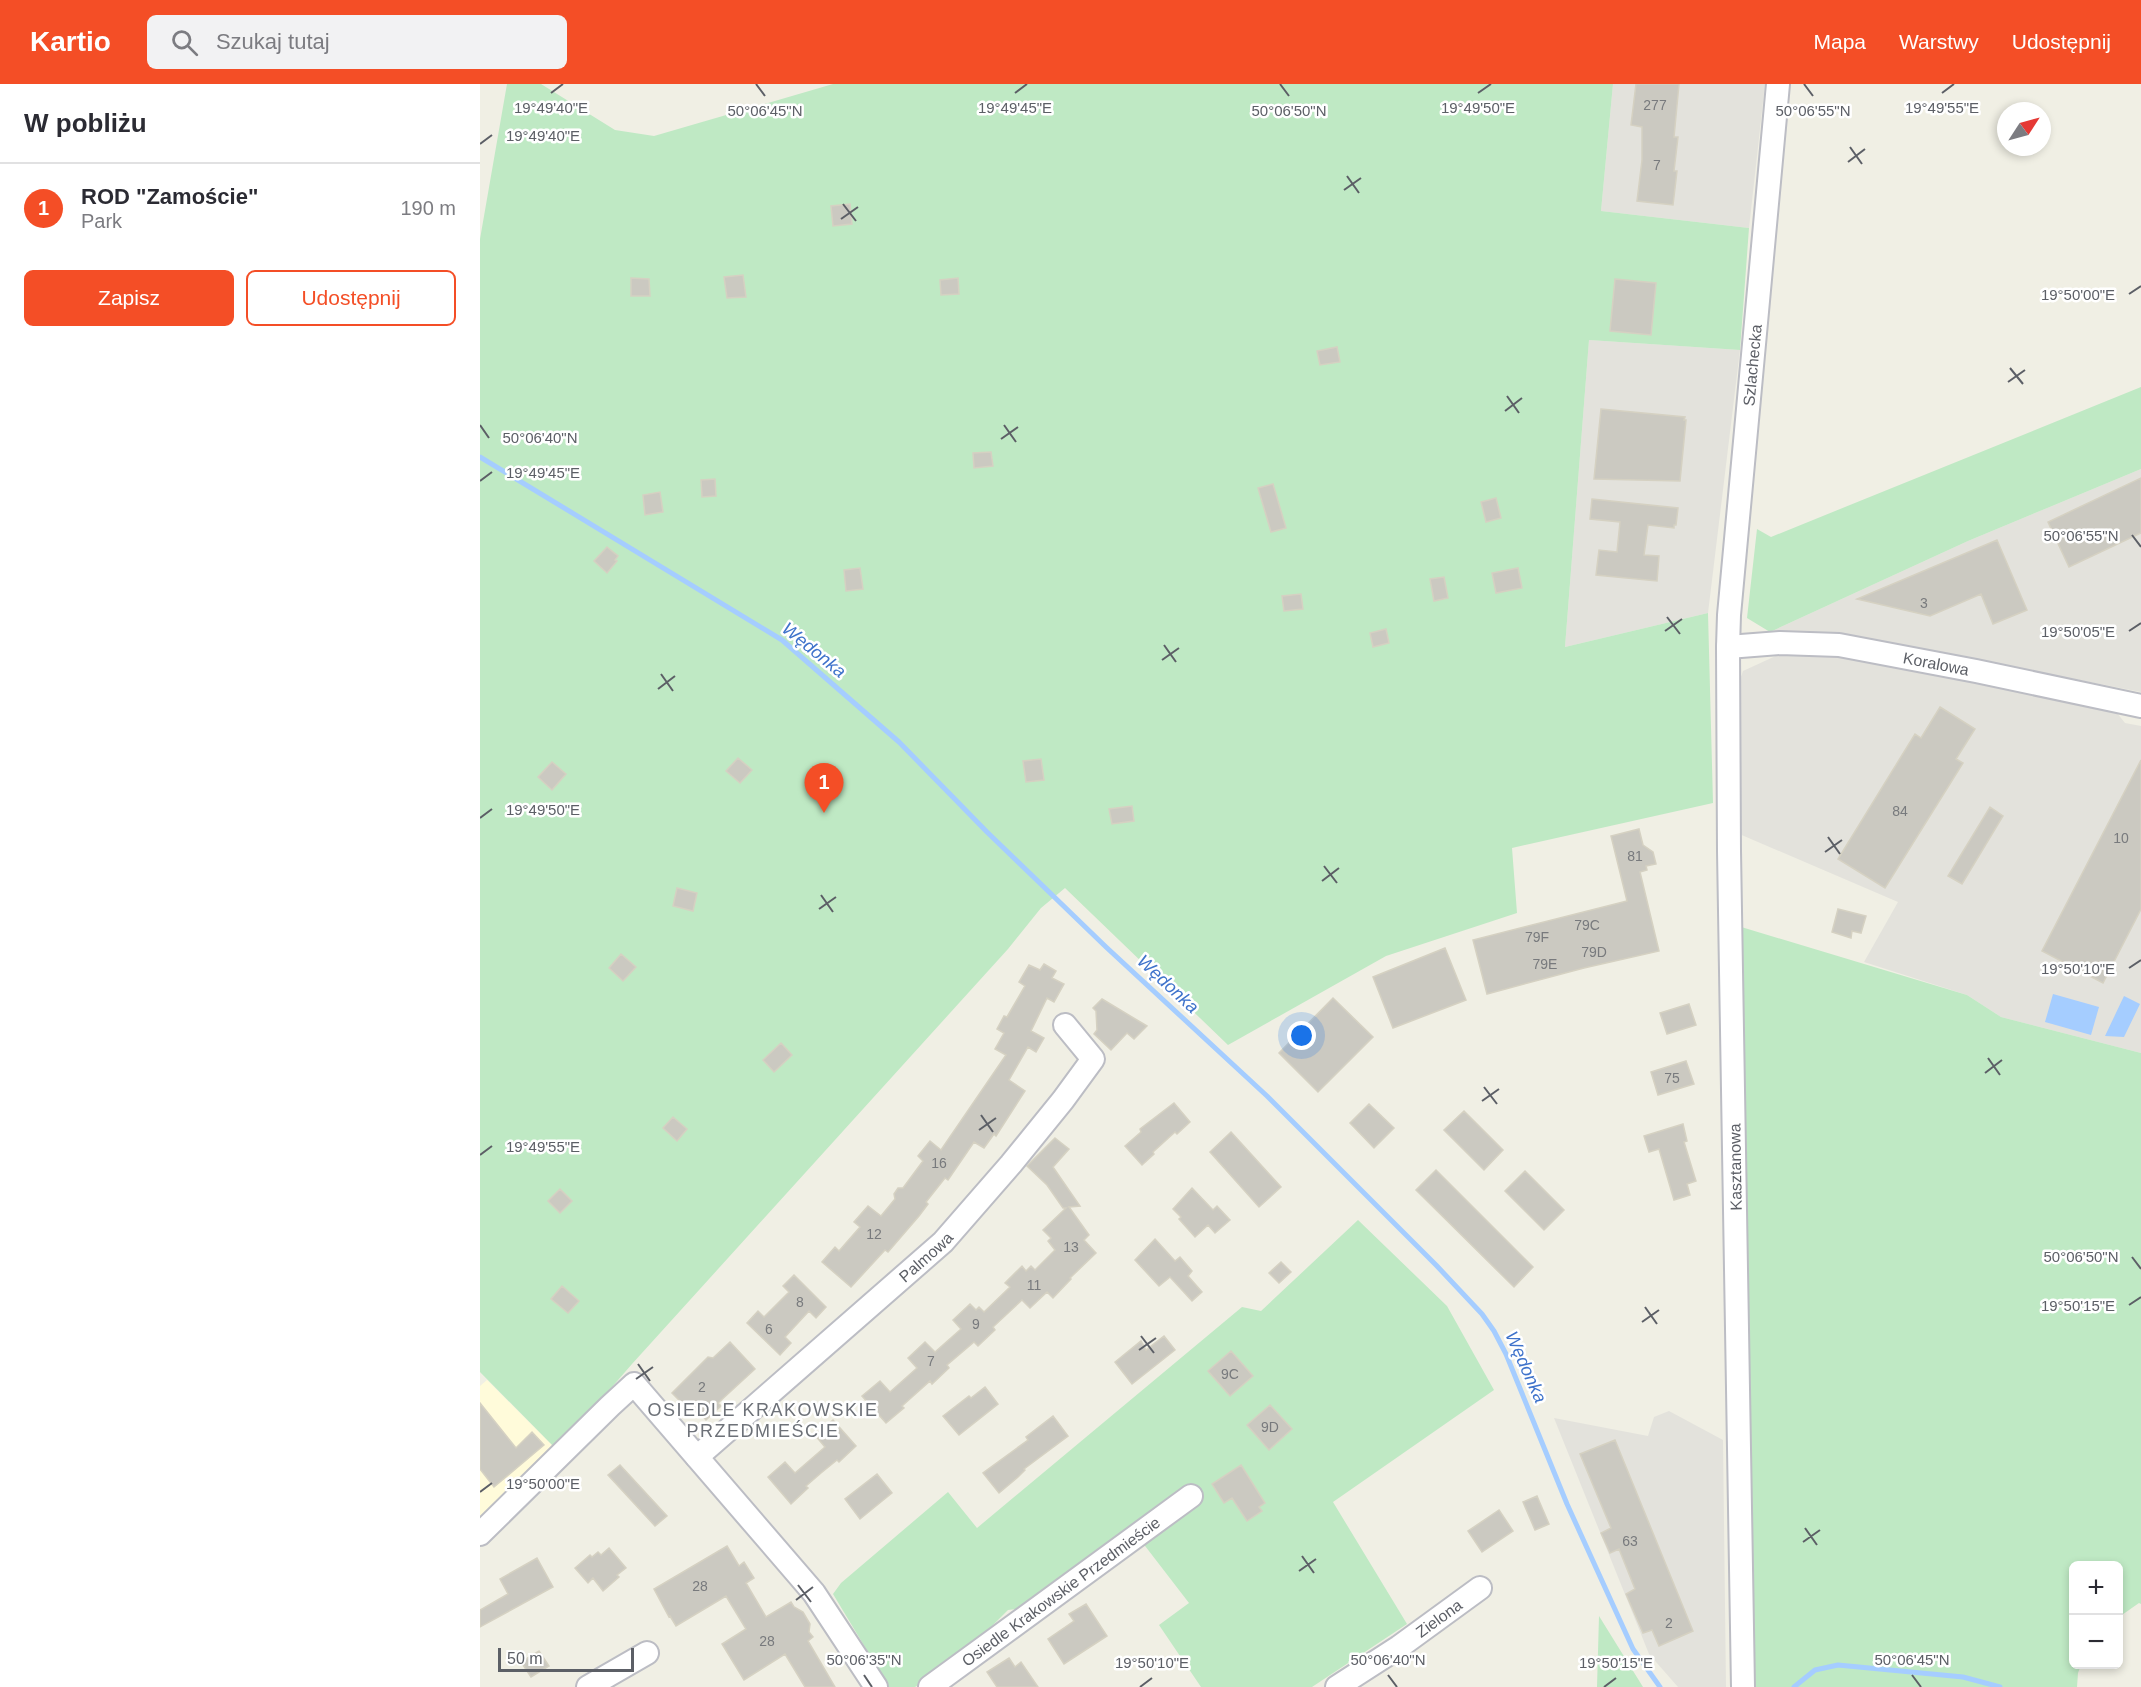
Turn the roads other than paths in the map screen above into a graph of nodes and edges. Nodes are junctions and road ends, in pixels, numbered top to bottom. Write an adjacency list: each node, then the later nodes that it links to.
1 (1778, 84): 2 (street, Szlachecka)
2 (1728, 647): 3 (street, Koralowa); 14 (street, Kasztanowa)
3 (2141, 706)
4 (1065, 1025): 5 (street, Palmowa)
5 (697, 1457): 7 (street); 11 (street)
6 (1191, 1496): 12 (street, Osiedle Krakowskie Przedmieście)
7 (480, 1534)
8 (1480, 1588): 13 (street, Zielona)
9 (647, 1653): 10 (street)
10 (588, 1687)
11 (876, 1687)
12 (930, 1687)
13 (1337, 1687)
14 (1743, 1687)

